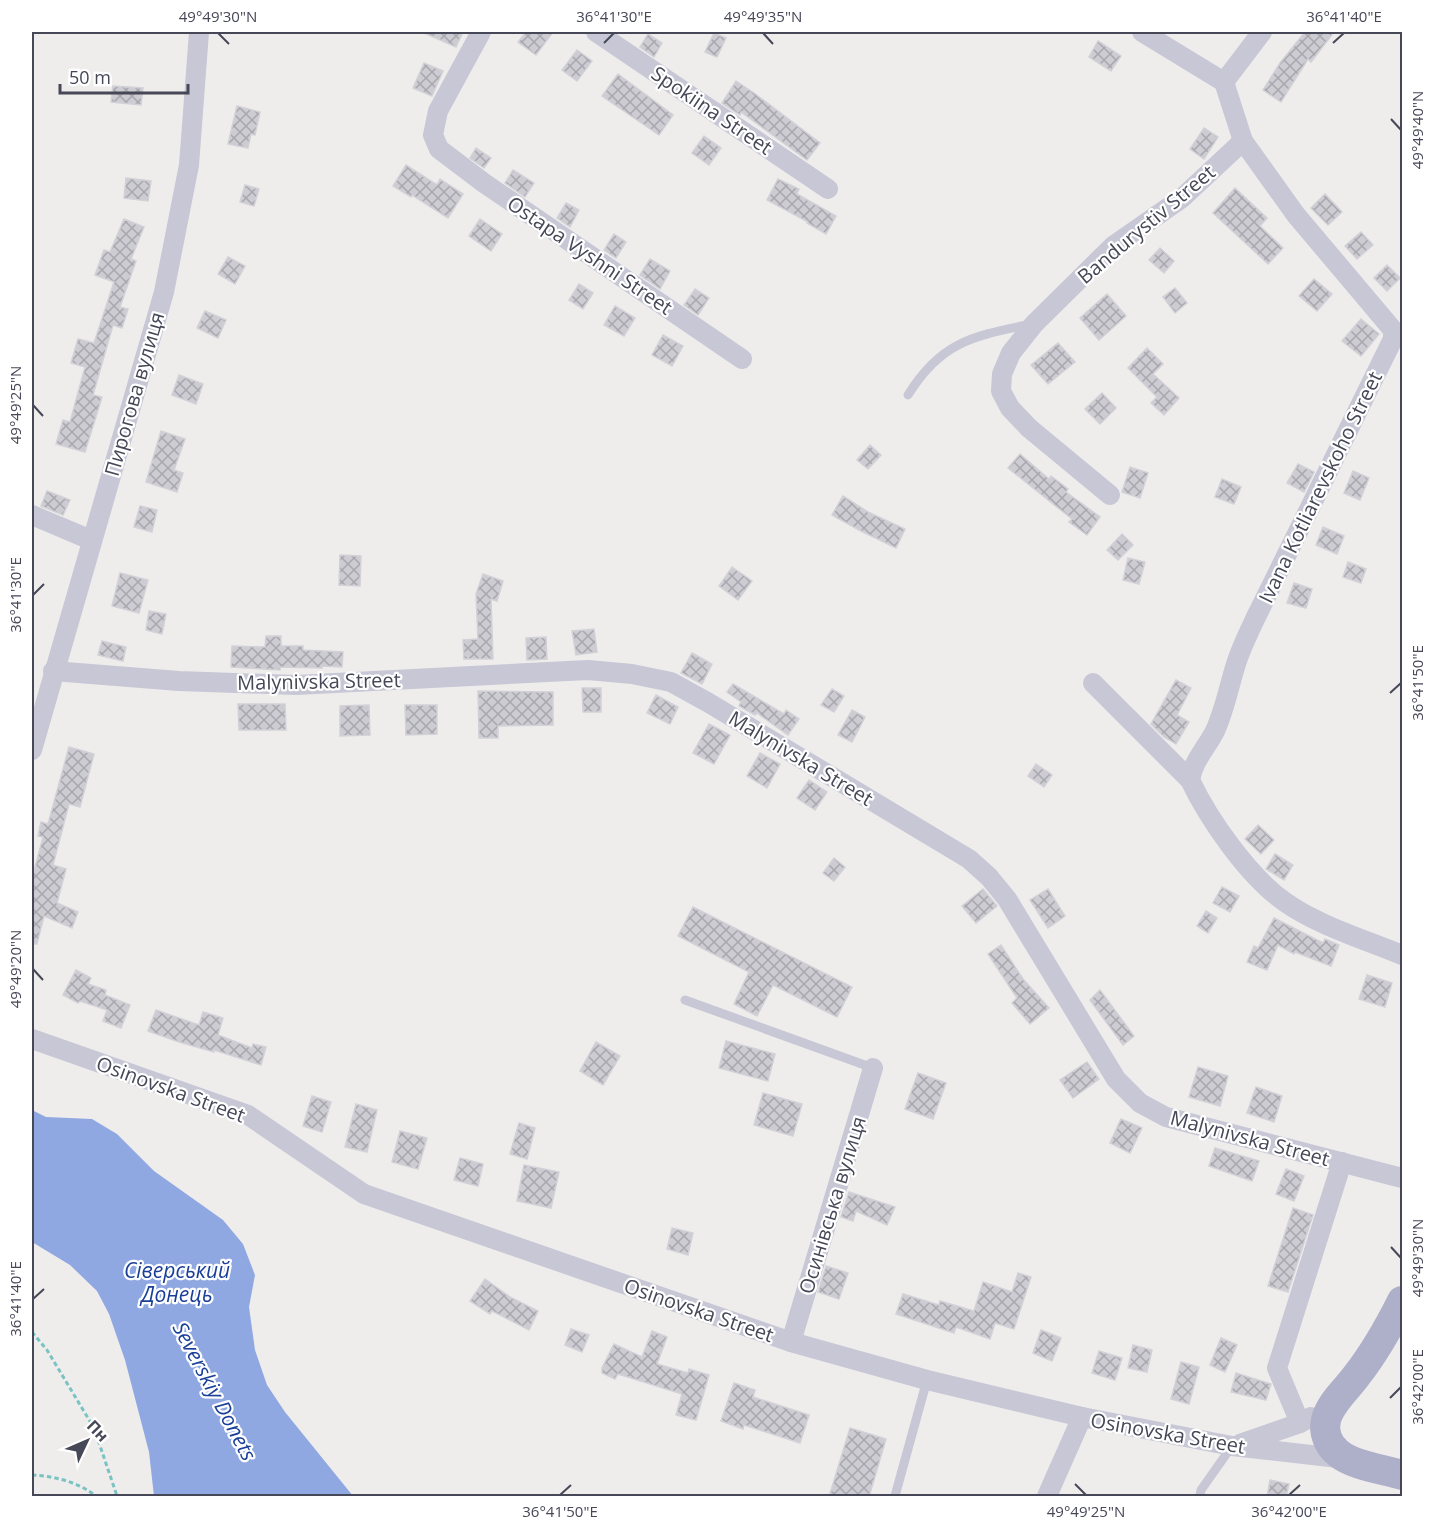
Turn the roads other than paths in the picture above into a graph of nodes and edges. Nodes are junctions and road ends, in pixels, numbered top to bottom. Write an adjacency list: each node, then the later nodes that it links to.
1 (199, 32): 14 (street, Пирогова вулиця)
2 (481, 32): 10 (street, Ostapa Vyshni Street)
3 (596, 32): 8 (street, Spokiina Street)
4 (1142, 32): 6 (street)
5 (1262, 32): 6 (street)
6 (1224, 82): 7 (street, Ivana Kotliarevskoho Street)
7 (1243, 141): 9 (street, Bandurystiv Street); 18 (street, Ivana Kotliarevskoho Street)
8 (828, 189)
9 (1034, 324): 11 (lane); 12 (street, Bandurystiv Street)
10 (742, 359)
11 (908, 395)
12 (1110, 495)
13 (32, 515): 14 (street)
14 (91, 540): 15 (street, Пирогова вулиця)
15 (53, 671): 17 (street, Пирогова вулиця); 23 (street, Malynivska Street)
16 (1093, 683): 18 (street)
17 (32, 750)
18 (1190, 780): 19 (street)
19 (1402, 955)
20 (685, 1000): 22 (lane)
21 (32, 1039): 26 (street, Osinovska Street)
22 (873, 1068): 26 (street, Осинівська вулиця)
23 (1342, 1162): 24 (street, Malynivska Street); 30 (street)
24 (1402, 1178)
25 (1402, 1301): 28 (main road)
26 (791, 1342): 27 (street, Osinovska Street)
27 (927, 1380): 29 (street, Osinovska Street); 34 (lane)
28 (1332, 1406): 30 (street); 32 (main road)
29 (1082, 1418): 31 (street, Osinovska Street); 35 (street)
30 (1300, 1423): 31 (street)
31 (1232, 1446): 32 (street, Osinovska Street); 36 (lane)
32 (1347, 1459): 33 (main road, Osinovska Street)
33 (1402, 1475)
34 (895, 1497)
35 (1047, 1497)
36 (1200, 1497)

